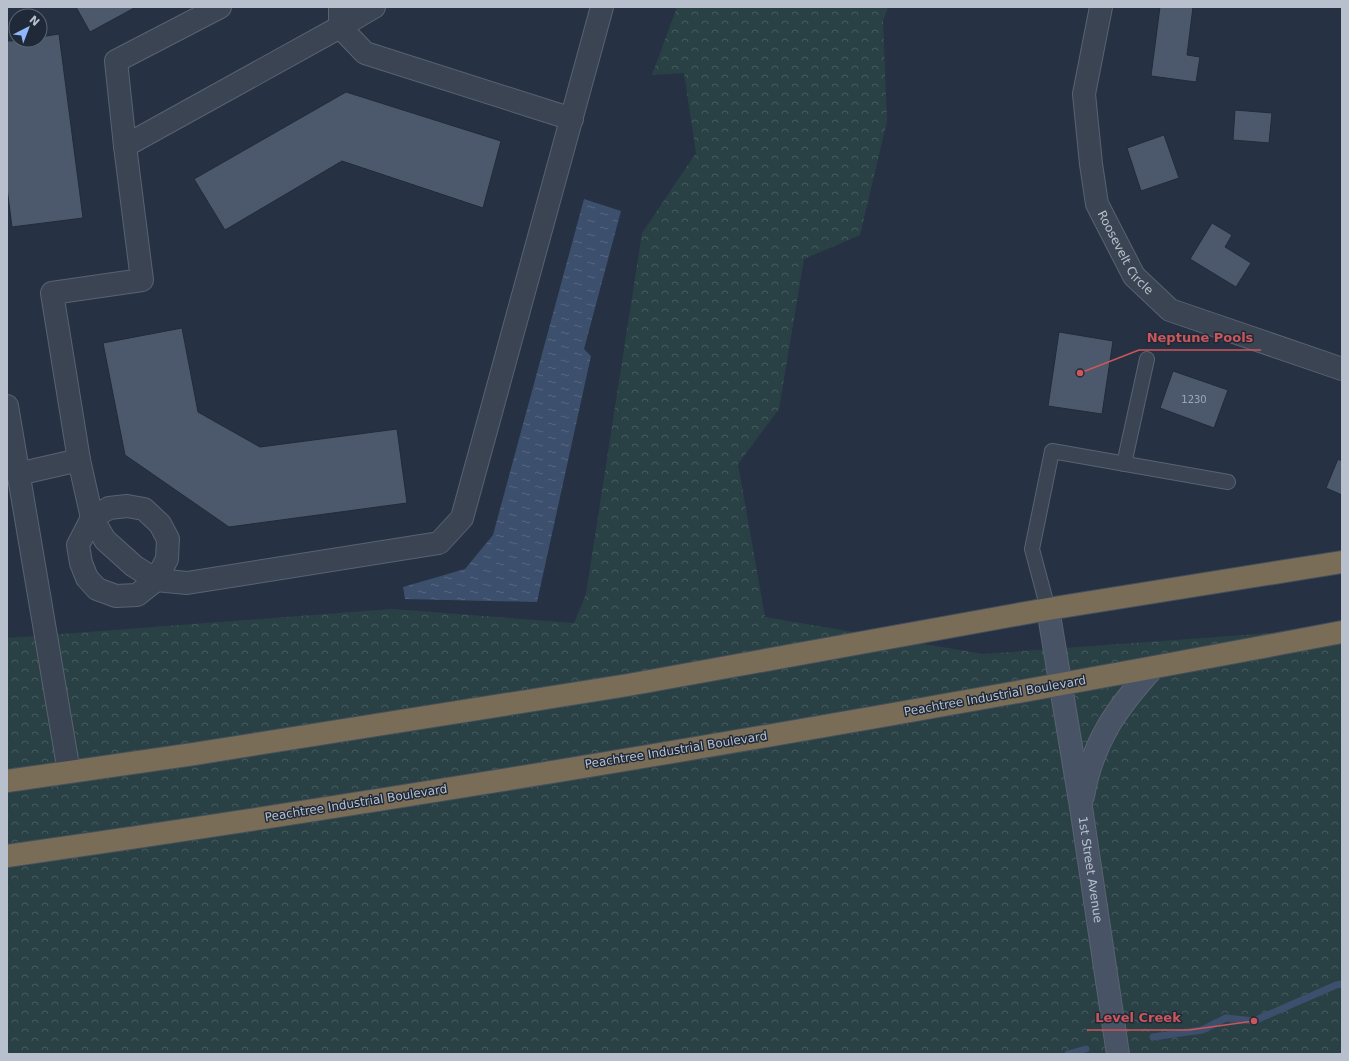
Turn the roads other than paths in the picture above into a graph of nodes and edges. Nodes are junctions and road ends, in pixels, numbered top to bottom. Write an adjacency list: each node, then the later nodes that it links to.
1 (220, 7): 7 (street)
2 (374, 7): 5 (street)
3 (602, 7): 6 (street)
4 (1101, 7): 9 (street, Roosevelt Circle)
5 (340, 17): 6 (street); 7 (street)
6 (572, 119): 17 (street)
7 (125, 146): 11 (street)
8 (1147, 359): 12 (lane)
9 (1342, 369)
10 (7, 406): 13 (street)
11 (79, 460): 13 (street); 15 (street)
12 (1124, 464): 14 (lane); 18 (lane)
13 (18, 474): 22 (street)
14 (1228, 482)
15 (92, 518): 17 (street); 17 (street); 17 (street)
16 (1342, 562): 18 (highway)
17 (156, 580)
18 (1048, 609): 21 (street); 22 (highway)
19 (1342, 632): 20 (highway, Peachtree Industrial Boulevard)
20 (1153, 668): 21 (highway, Peachtree Industrial Boulevard); 24 (street)
21 (1061, 685): 24 (street, 1st Street Avenue); 25 (highway, Peachtree Industrial Boulevard)
22 (69, 772): 23 (highway)
23 (7, 781)
24 (1081, 807): 26 (street, 1st Street Avenue)
25 (7, 856)
26 (1118, 1054)

